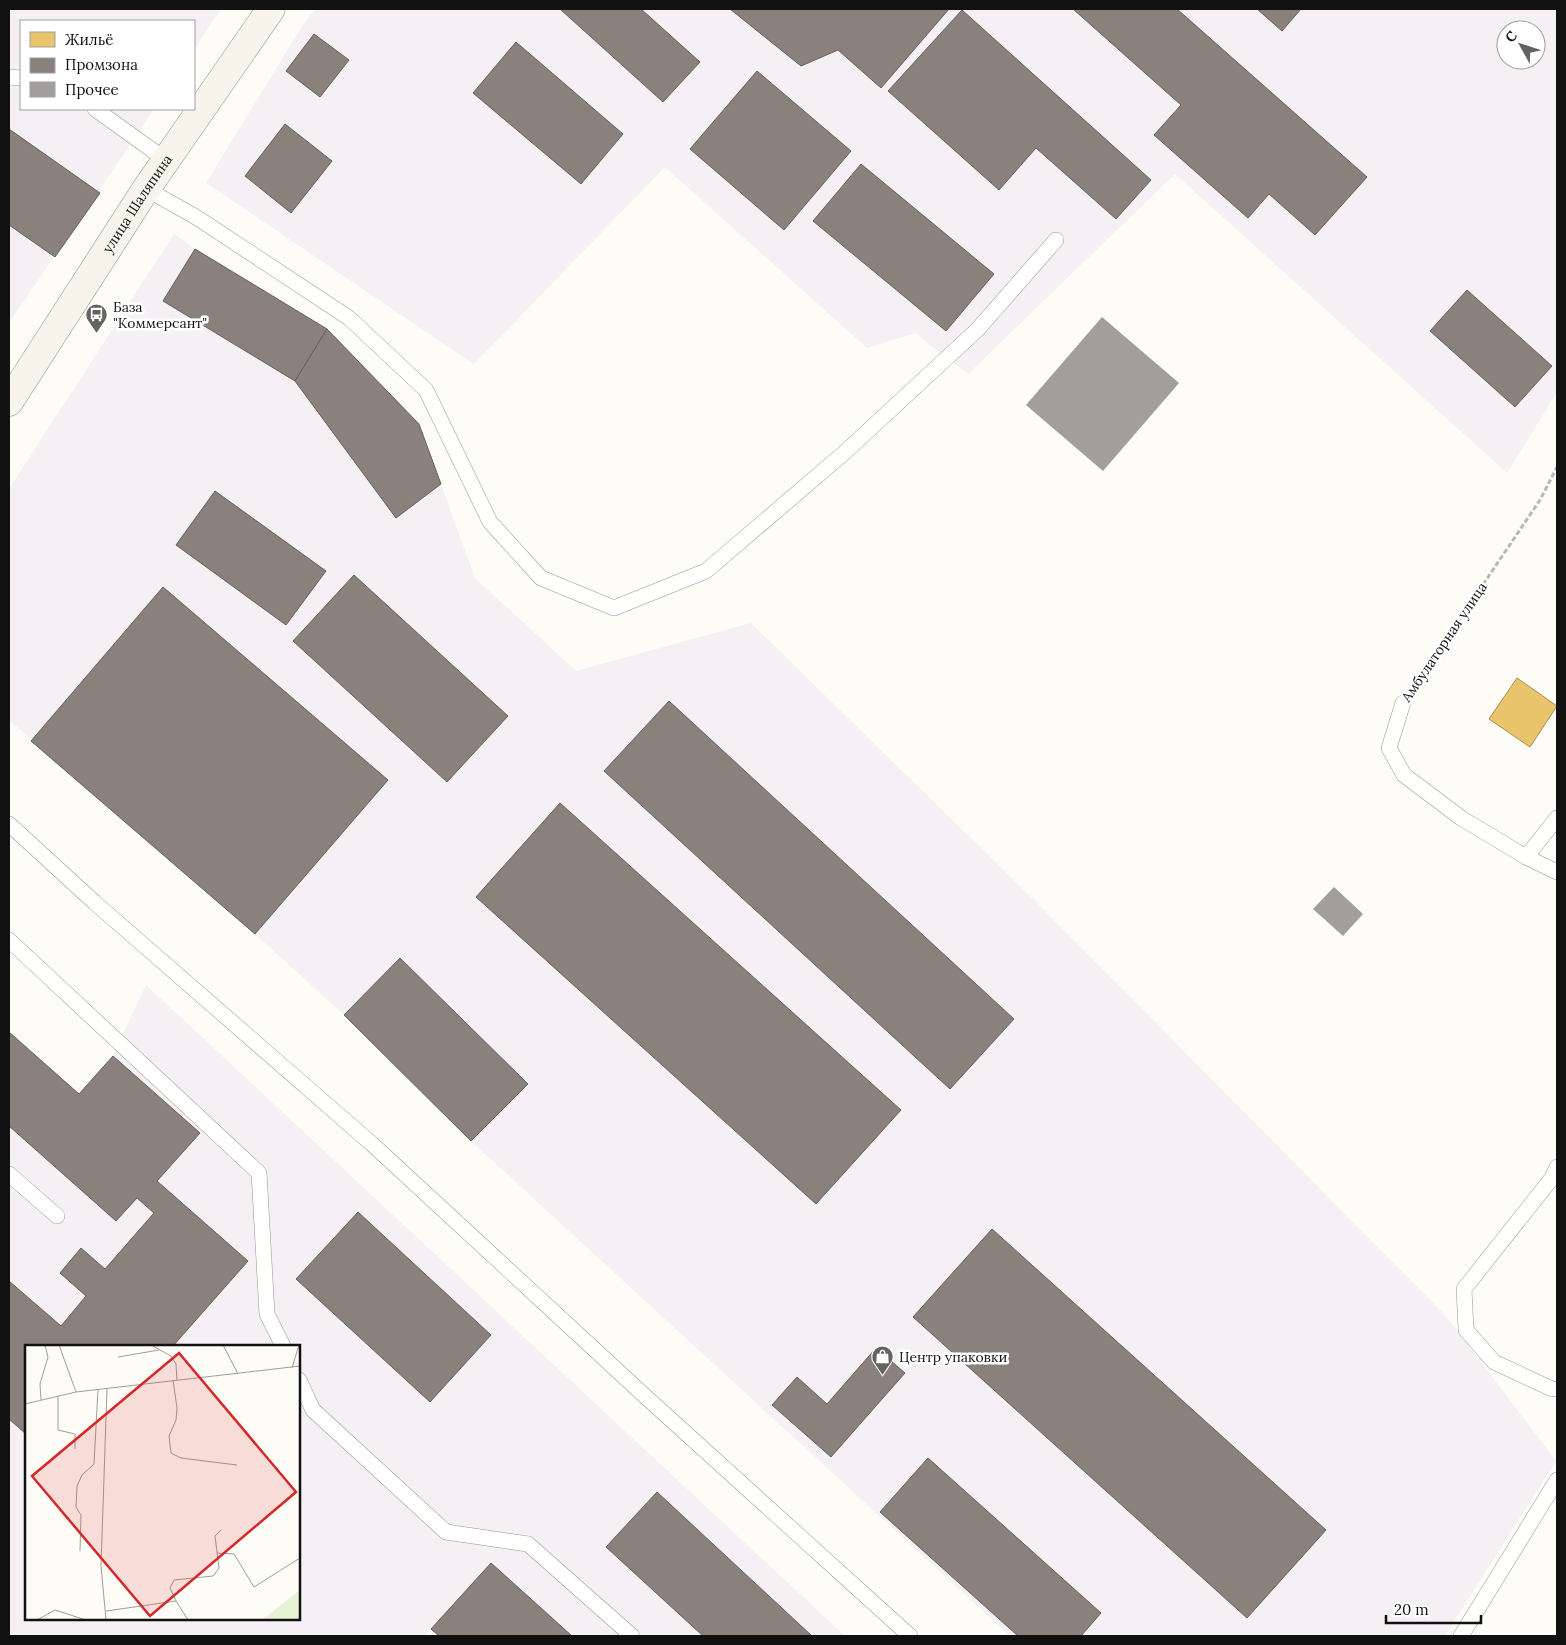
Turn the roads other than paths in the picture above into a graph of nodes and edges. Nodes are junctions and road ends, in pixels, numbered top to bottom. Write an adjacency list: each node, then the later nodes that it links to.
1 (271, 9): 3 (street, улица Шаляпина)
2 (95, 110): 3 (lane)
3 (166, 160): 4 (street, улица Шаляпина)
4 (146, 189): 5 (lane); 6 (street, улица Шаляпина)
5 (1056, 240)
6 (9, 402)
7 (1403, 703): 10 (lane, Амбулаторная улица)
8 (1557, 818): 10 (lane)
9 (9, 824): 21 (lane)
10 (1526, 857): 11 (lane, Амбулаторная улица)
11 (1557, 872)
12 (9, 940): 16 (lane)
13 (1557, 1167): 18 (lane)
14 (9, 1174): 15 (lane)
15 (57, 1216)
16 (282, 1345)
17 (300, 1382): 20 (lane)
18 (1557, 1390)
19 (1557, 1480): 22 (lane)
20 (632, 1636)
21 (910, 1636)
22 (1461, 1636)

